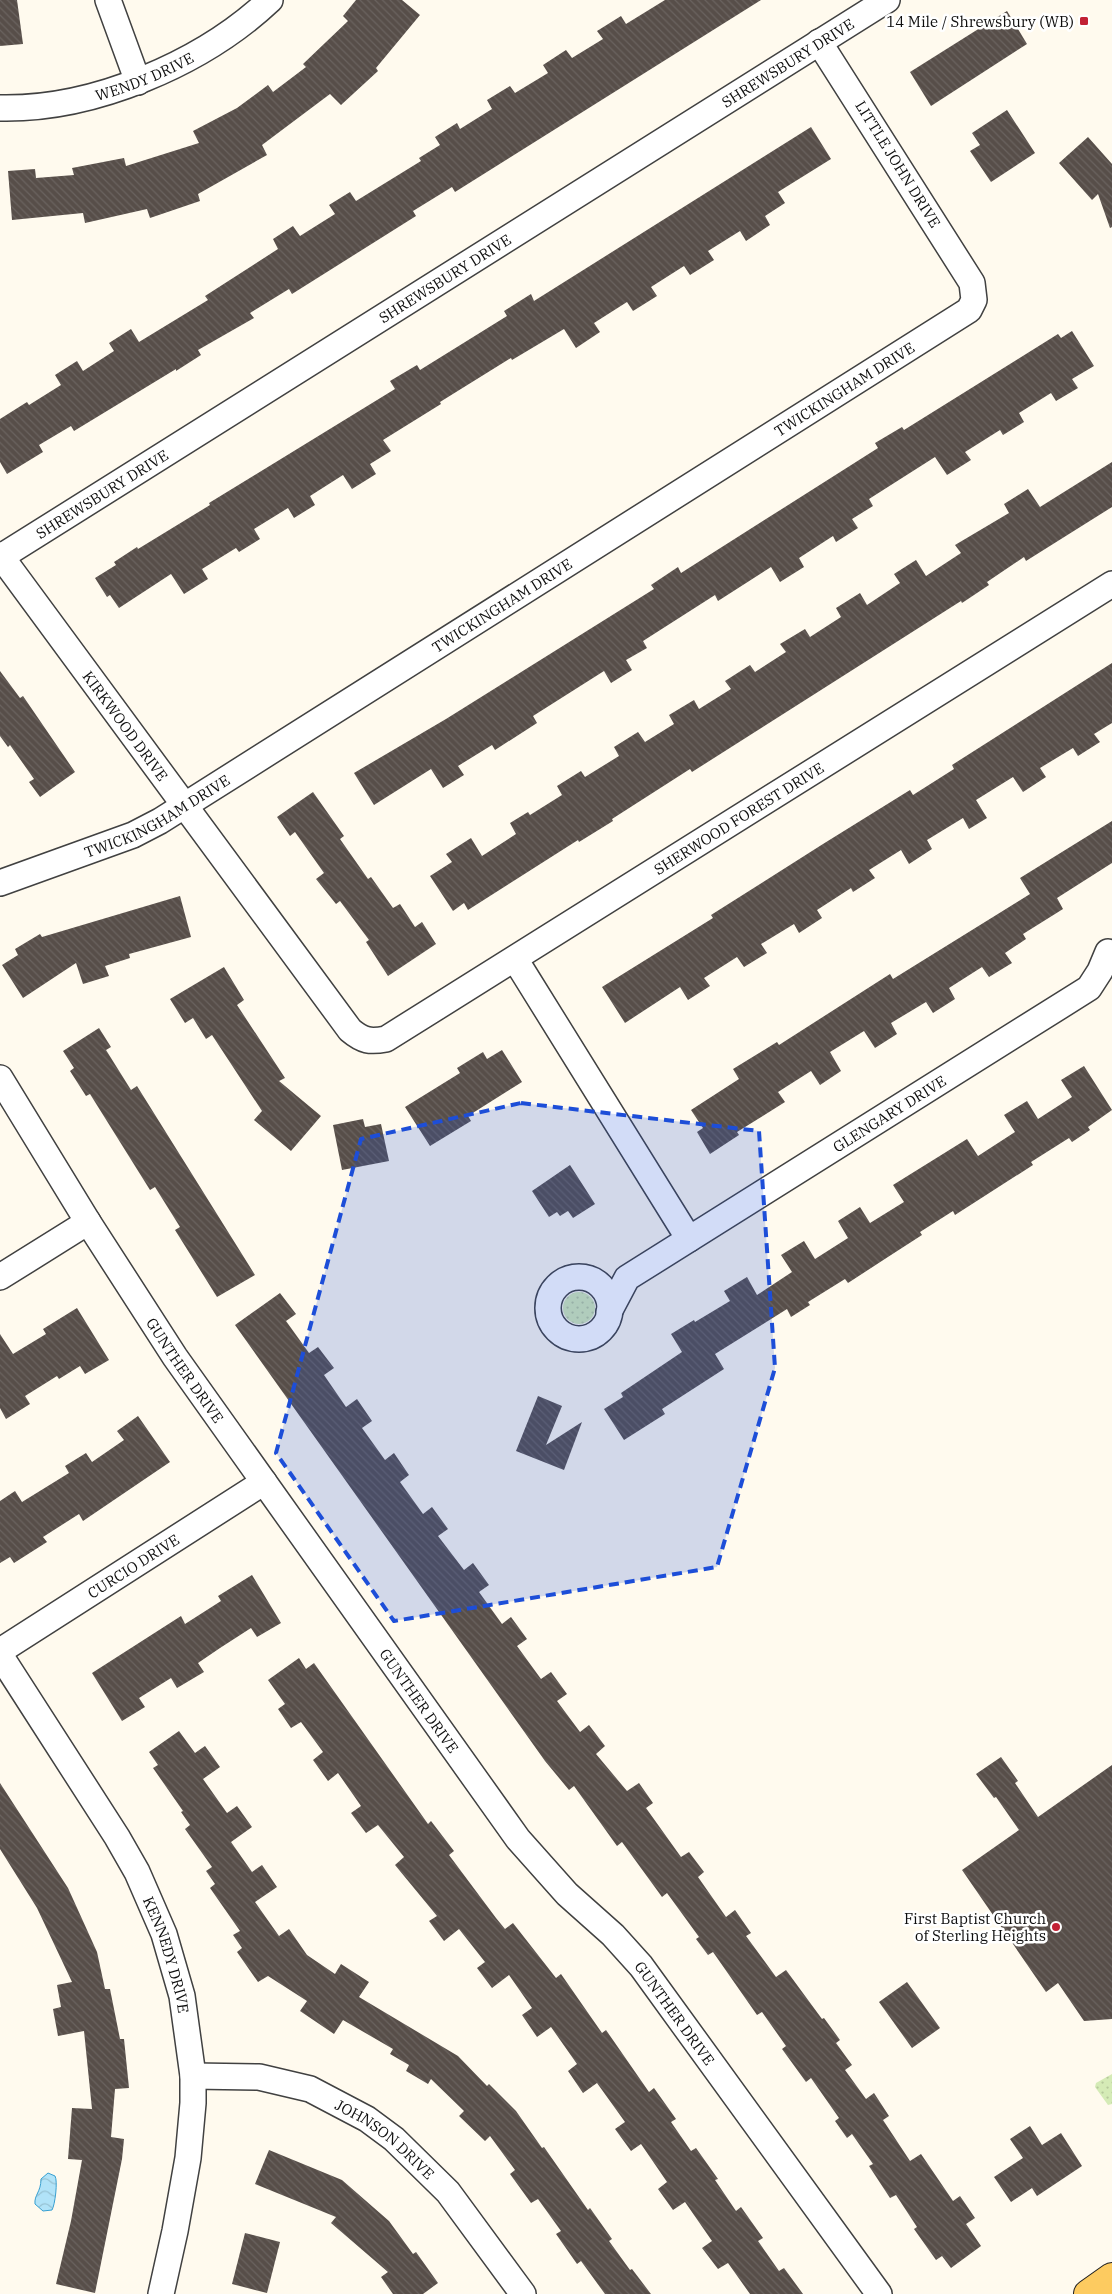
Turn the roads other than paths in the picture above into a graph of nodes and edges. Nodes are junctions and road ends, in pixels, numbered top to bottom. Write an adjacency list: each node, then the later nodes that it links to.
1 (108, 0): 5 (street)
2 (270, 0): 5 (street, WENDY DRIVE)
3 (887, 0): 4 (street, SHREWSBURY DRIVE)
4 (820, 42): 7 (street, LITTLE JOHN DRIVE); 8 (street, SHREWSBURY DRIVE)
5 (138, 82): 6 (street, WENDY DRIVE)
6 (0, 108)
7 (974, 288): 10 (street, TWICKINGHAM DRIVE)
8 (1, 556): 10 (street, KIRKWOOD DRIVE)
9 (1112, 584): 13 (street, SHERWOOD FOREST DRIVE)
10 (184, 804): 11 (street, TWICKINGHAM DRIVE); 15 (street, KIRKWOOD DRIVE)
11 (0, 883)
12 (1111, 955): 14 (street, GLENGARY DRIVE)
13 (515, 960): 15 (street, SHERWOOD FOREST DRIVE); 18 (street)
14 (1100, 987): 18 (street, GLENGARY DRIVE)
15 (362, 1040)
16 (0, 1078): 17 (street, GUNTHER DRIVE)
17 (88, 1222): 19 (street); 23 (street, GUNTHER DRIVE)
18 (689, 1239): 20 (street, GLENGARY DRIVE)
19 (0, 1277)
20 (627, 1278): 21 (street, GLENGARY DRIVE); 22 (street, GLENGARY DRIVE)
21 (590, 1279): 22 (street); 22 (street, GLENGARY DRIVE)
22 (609, 1312)
23 (264, 1482): 24 (street, CURCIO DRIVE); 29 (street, GUNTHER DRIVE)
24 (0, 1653): 25 (street, KENNEDY DRIVE)
25 (193, 2076): 27 (street, KENNEDY DRIVE); 28 (street, JOHNSON DRIVE)
26 (1112, 2277): 30 (main road)
27 (161, 2294)
28 (523, 2294)
29 (880, 2294)
30 (1088, 2294)

